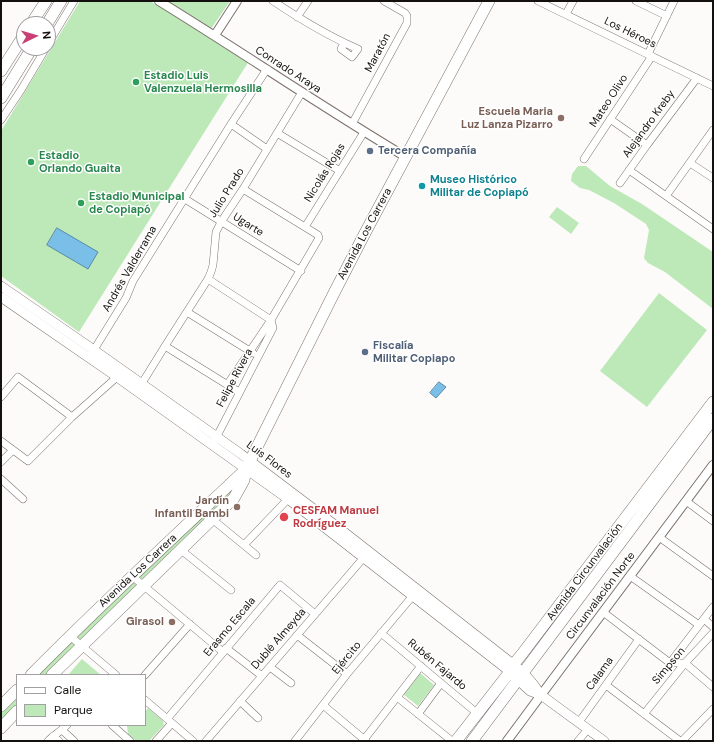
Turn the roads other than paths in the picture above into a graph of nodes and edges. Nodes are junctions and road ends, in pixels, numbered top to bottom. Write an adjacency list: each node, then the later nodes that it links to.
1 (46, 1): 15 (main road)
2 (61, 1): 16 (main road)
3 (74, 1): 19 (street)
4 (159, 1): 20 (street, Conrado Araya)
5 (238, 1): 20 (street)
6 (273, 1): 18 (street)
7 (308, 1): 18 (street)
8 (384, 1): 36 (street, Maratón)
9 (489, 1): 42 (main road, Avenida Los Carrera)
10 (539, 1): 14 (street, Los Héroes)
11 (573, 1): 14 (street)
12 (636, 1): 17 (street)
13 (674, 1): 17 (street, Mateo Olivo)
14 (566, 14): 23 (street, Los Héroes)
15 (36, 16)
16 (52, 16)
17 (667, 16): 23 (street, Mateo Olivo)
18 (297, 17): 21 (street)
19 (56, 31)
20 (215, 36): 27 (street, Conrado Araya)
21 (344, 43)
22 (16, 44): 26 (main road)
23 (650, 55): 29 (street, Los Héroes); 34 (street, Mateo Olivo)
24 (27, 56): 32 (main road)
25 (41, 56): 33 (street)
26 (4, 58): 28 (main road)
27 (267, 69): 31 (street, Conrado Araya); 35 (street, Andrés Valderrama)
28 (1, 71)
29 (696, 78): 30 (street, Los Héroes); 40 (street, Alejandro Kreby)
30 (713, 86)
31 (302, 92): 36 (street, Conrado Araya); 39 (street, Julio Prado)
32 (1, 98)
33 (2, 118)
34 (610, 119): 40 (street); 43 (street, Mateo Olivo)
35 (232, 124): 41 (street); 51 (street, Andrés Valderrama)
36 (352, 124): 38 (street, Conrado Araya)
37 (713, 130): 44 (street)
38 (364, 132): 42 (street, Conrado Araya); 46 (street, Nicolás Rojas)
39 (277, 133): 41 (street, Julio Prado); 46 (street)
40 (647, 145): 45 (street, Alejandro Kreby)
41 (267, 149): 49 (street, Julio Prado)
42 (406, 156): 79 (main road, Avenida Los Carrera)
43 (584, 159)
44 (690, 163): 47 (street); 50 (street)
45 (629, 170): 48 (street, Alejandro Kreby); 50 (street)
46 (340, 171): 53 (street, Nicolás Rojas)
47 (713, 178)
48 (620, 183)
49 (243, 189): 52 (street, Julio Prado); 53 (street)
50 (666, 196): 54 (street)
51 (184, 199): 52 (street, Ugarte); 62 (street, Andrés Valderrama)
52 (221, 222): 55 (street, Ugarte); 56 (street, Julio Prado)
53 (305, 227): 55 (street, Felipe Rivera)
54 (713, 229)
55 (301, 270): 60 (street, Felipe Rivera)
56 (208, 279): 59 (street, Julio Prado); 60 (street)
57 (1, 286): 62 (main road, Luis Flores)
58 (1, 297): 65 (main road, Luis Flores)
59 (187, 312): 61 (street, Julio Prado); 63 (street)
60 (271, 320): 63 (street, Felipe Rivera); 64 (street, Felipe Rivera)
61 (165, 346): 67 (street, Julio Prado); 68 (street)
62 (94, 350): 65 (street, Andrés Valderrama); 67 (main road, Luis Flores)
63 (250, 352): 64 (street); 68 (street, Felipe Rivera)
64 (258, 356): 70 (street, Felipe Rivera)
65 (89, 358): 66 (main road, Luis Flores)
66 (117, 377): 69 (main road, Luis Flores); 73 (street)
67 (142, 384): 69 (street, Julio Prado); 76 (main road, Luis Flores)
68 (227, 385): 70 (street)
69 (137, 392): 76 (main road, Luis Flores)
70 (239, 392): 76 (street, Felipe Rivera)
71 (1, 397): 73 (street)
72 (713, 402): 115 (main road, Avenida Circunvalación)
73 (72, 417): 77 (street)
74 (713, 419): 115 (main road, Avenida Circunvalación)
75 (1, 441): 77 (street)
76 (214, 441): 79 (main road, Luis Flores)
77 (13, 450): 78 (street)
78 (1, 462)
79 (248, 465): 83 (main road, Luis Flores); 85 (main road, Avenida Los Carrera); 91 (main road, Luis Flores); 92 (main road, Avenida Los Carrera)
80 (713, 466): 84 (street, Circunvalación Norte)
81 (1, 479): 82 (street)
82 (24, 499)
83 (288, 499): 88 (street); 91 (main road, Luis Flores)
84 (686, 501): 86 (street); 87 (street, Circunvalación Norte)
85 (212, 519): 88 (street); 89 (main road, Avenida Los Carrera)
86 (713, 521)
87 (660, 537): 93 (street, Circunvalación Norte); 94 (street)
88 (244, 545): 90 (street)
89 (181, 550): 95 (main road, Avenida Los Carrera); 96 (street)
90 (256, 555)
91 (366, 555): 97 (main road, Luis Flores); 100 (street, Dublé Almeyda)
92 (132, 576): 95 (street); 107 (main road, Avenida Los Carrera)
93 (630, 576): 99 (street, Circunvalación Norte); 101 (street)
94 (713, 576)
95 (144, 586): 102 (street); 109 (main road, Avenida Los Carrera)
96 (231, 590)
97 (415, 593): 104 (street, Ejército); 115 (main road, Luis Flores)
98 (713, 607): 101 (street, Simpson)
99 (603, 612): 108 (street); 127 (street, Circunvalación Norte)
100 (315, 614): 106 (street, Dublé Almeyda); 110 (street, Erasmo Escala)
101 (701, 622): 103 (street); 111 (street, Simpson)
102 (190, 624): 110 (street); 119 (street)
103 (713, 627)
104 (381, 633): 113 (street, Rubén Fajardo); 120 (street, Ejército)
105 (713, 633): 112 (street, Simpson)
106 (297, 635): 114 (street, Dublé Almeyda); 120 (street)
107 (70, 636): 109 (street); 116 (main road, Avenida Los Carrera)
108 (639, 640): 111 (street); 124 (street, Calama)
109 (82, 646): 117 (main road, Avenida Los Carrera); 118 (street)
110 (224, 650): 121 (street); 139 (street, Erasmo Escala)
111 (670, 663): 112 (street)
112 (685, 663): 125 (street); 137 (street, Simpson)
113 (421, 666): 122 (street, Rubén Fajardo); 128 (street)
114 (270, 667): 121 (street, Dublé Almeyda); 123 (street)
115 (515, 672): 127 (main road, Luis Flores); 136 (main road, Avenida Circunvalación); 156 (main road, Avenida Circunvalación)
116 (32, 674)
117 (54, 674)
118 (115, 674)
119 (146, 674)
120 (347, 674): 131 (street, Ejército)
121 (262, 676): 130 (street, Dublé Almeyda)
122 (441, 683): 135 (street); 136 (street, Rubén Fajardo)
123 (291, 684)
124 (606, 685): 137 (street); 140 (street, Calama)
125 (713, 687)
126 (16, 691): 132 (main road)
127 (540, 695): 140 (main road, Luis Flores); 157 (street, Circunvalación Norte)
128 (397, 696): 135 (street); 153 (street)
129 (146, 701): 139 (street)
130 (240, 702): 138 (street); 146 (street, Dublé Almeyda)
131 (323, 705): 152 (street, Ejército); 153 (street)
132 (1, 706)
133 (713, 709): 160 (street)
134 (16, 712): 142 (main road)
135 (418, 714): 154 (street)
136 (478, 714): 155 (main road, Avenida Circunvalación)
137 (644, 714): 160 (street)
138 (258, 718)
139 (169, 721): 150 (street, Erasmo Escala); 151 (street)
140 (579, 722): 144 (main road, Luis Flores)
141 (113, 726): 149 (street)
142 (1, 728)
143 (64, 728): 145 (street); 148 (street)
144 (588, 729): 158 (street); 159 (main road, Luis Flores)
145 (50, 738): 147 (street)
146 (210, 740)
147 (59, 741)
148 (74, 741)
149 (130, 741)
150 (156, 741)
151 (192, 741)
152 (295, 741)
153 (364, 741)
154 (452, 741)
155 (456, 741)
156 (472, 741)
157 (507, 741)
158 (578, 741)
159 (604, 741)
160 (681, 741)

